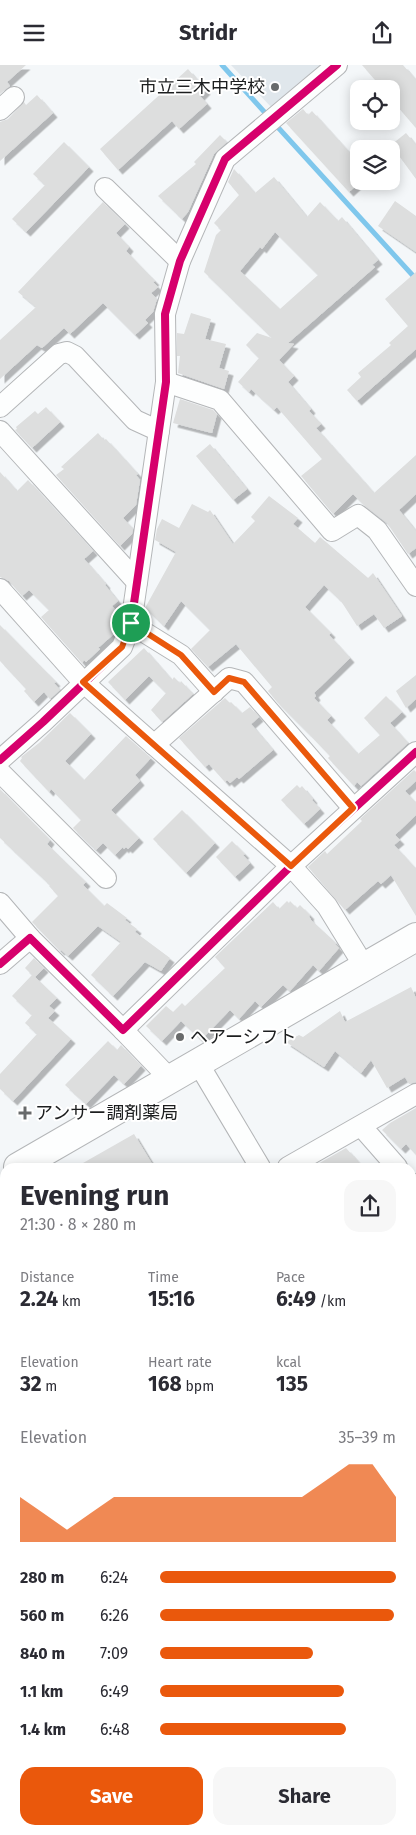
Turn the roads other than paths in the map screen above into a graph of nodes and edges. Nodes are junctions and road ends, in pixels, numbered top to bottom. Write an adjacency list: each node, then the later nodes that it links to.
1 (338, 65): 3 (street)
2 (105, 188): 3 (street)
3 (180, 261): 4 (street)
4 (166, 382): 7 (street); 9 (street)
5 (0, 407): 7 (street)
6 (0, 431): 8 (street)
7 (159, 431): 8 (street)
8 (137, 582): 11 (street)
9 (416, 586)
10 (0, 589): 12 (street)
11 (131, 623): 12 (street); 13 (street)
12 (83, 682): 14 (street); 16 (street)
13 (214, 692): 14 (street); 18 (street)
14 (154, 745): 19 (street)
15 (416, 751): 18 (street)
16 (0, 760)
17 (0, 772): 20 (street)
18 (353, 808): 19 (street)
19 (291, 866): 25 (street); 26 (street)
20 (106, 878)
21 (0, 903): 23 (street)
22 (416, 937): 25 (street)
23 (30, 938): 24 (street); 26 (street)
24 (0, 964)
25 (364, 967): 27 (street)
26 (123, 1030): 28 (street)
27 (198, 1063): 28 (street); 32 (street)
28 (170, 1079): 31 (street)
29 (416, 1094): 30 (street)
30 (361, 1126): 33 (street); 34 (street)
31 (25, 1163)
32 (258, 1163)
33 (295, 1163)
34 (393, 1163)

